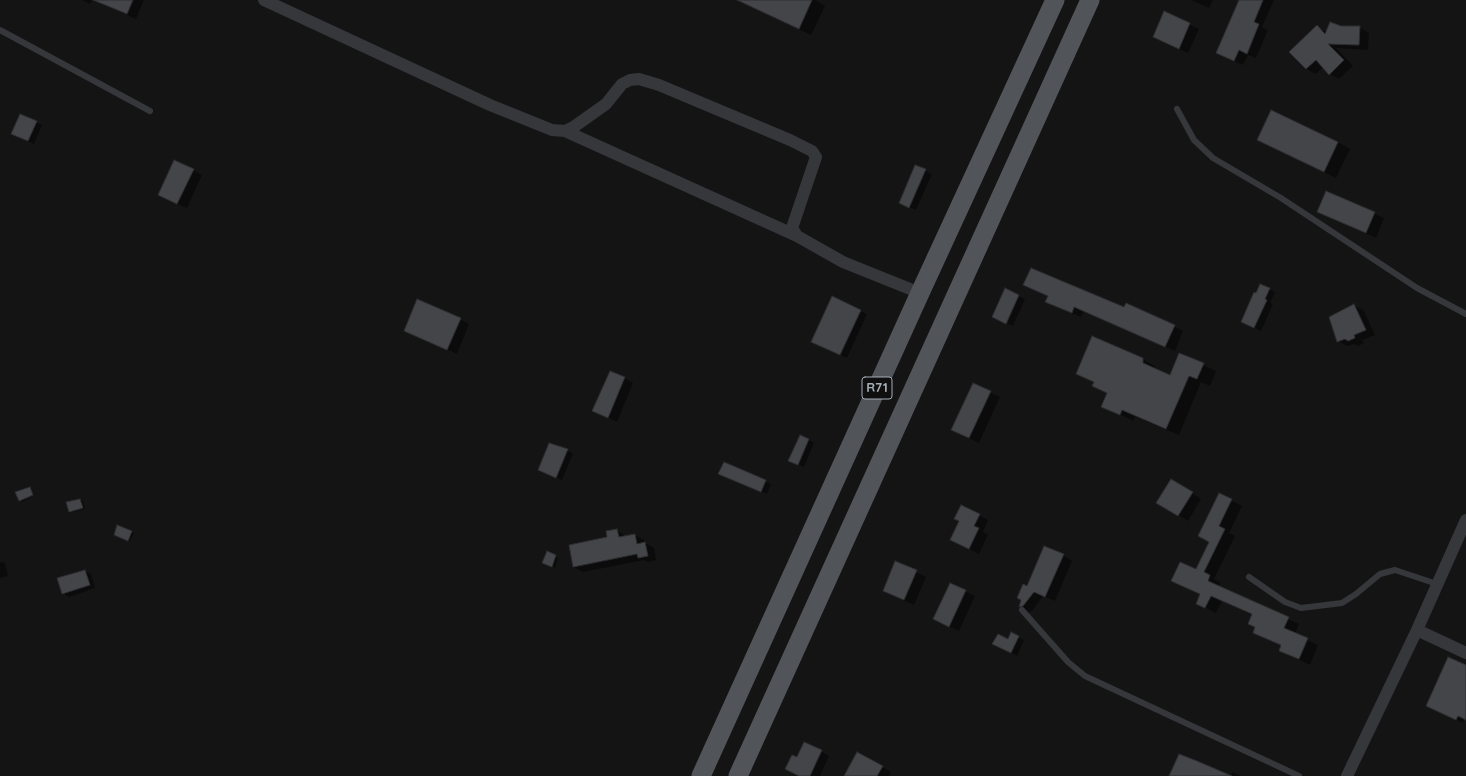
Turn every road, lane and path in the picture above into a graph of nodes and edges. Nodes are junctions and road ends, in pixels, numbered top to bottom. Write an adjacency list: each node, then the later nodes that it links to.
1 (264, 0): 7 (street)
2 (1056, 0): 9 (main road, R71)
3 (1090, 0): 18 (main road, R71)
4 (0, 30): 6 (lane)
5 (1177, 109): 10 (lane)
6 (150, 110)
7 (565, 131): 8 (street); 8 (street)
8 (797, 236): 9 (street)
9 (920, 293): 17 (main road, R71)
10 (1466, 314)
11 (1466, 520): 13 (street)
12 (1249, 577): 13 (lane)
13 (1438, 584): 15 (street)
14 (1022, 610): 19 (lane)
15 (1417, 630): 16 (street); 20 (street)
16 (1466, 653)
17 (701, 776)
18 (738, 776)
19 (1299, 776)
20 (1347, 776)

